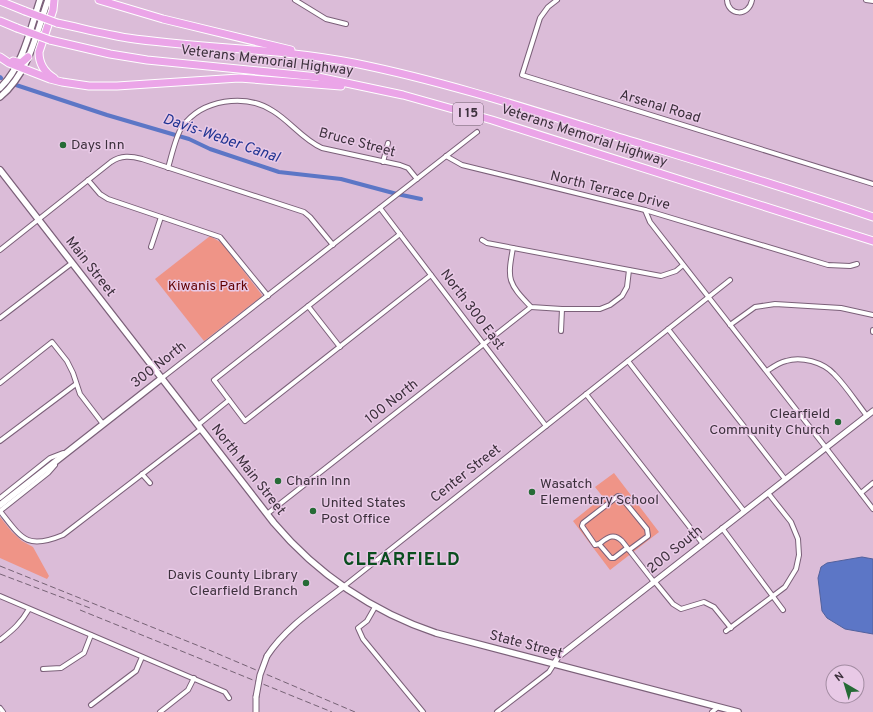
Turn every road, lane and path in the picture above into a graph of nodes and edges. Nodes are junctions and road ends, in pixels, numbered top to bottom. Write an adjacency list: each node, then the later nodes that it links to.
1 (40, 0): 17 (main road)
2 (48, 0): 15 (main road)
3 (54, 0): 18 (highway)
4 (99, 0): 16 (highway)
5 (295, 0): 13 (street)
6 (557, 0): 30 (street, Arsenal Road)
7 (727, 0): 8 (street)
8 (752, 0)
9 (866, 0): 11 (street)
10 (0, 1): 16 (highway, Veterans Memorial Highway / I 15, bridge)
11 (873, 1)
12 (0, 21): 20 (highway, Veterans Memorial Highway / I 15, bridge)
13 (346, 24)
14 (0, 56): 17 (highway)
15 (28, 57): 17 (highway)
16 (325, 58): 34 (highway, Veterans Memorial Highway / I 15)
17 (18, 67): 18 (highway); 19 (main road); 21 (main road)
18 (73, 84): 20 (highway)
19 (0, 88)
20 (373, 88): 38 (highway, Veterans Memorial Highway / I 15)
21 (0, 97)
22 (477, 132): 24 (street, 300 North)
23 (388, 143): 25 (street)
24 (446, 156): 28 (street, 300 North); 32 (street, North Terrace Drive)
25 (383, 162): 26 (street, Bruce Street); 28 (street, Bruce Street)
26 (168, 168): 29 (street); 39 (street)
27 (0, 170): 35 (main road, Main Street)
28 (417, 179): 31 (street, 300 North)
29 (88, 180): 33 (street); 35 (street)
30 (873, 184)
31 (380, 208): 36 (street, North 300 East); 39 (street, 300 North)
32 (645, 210): 44 (street, North Terrace Drive); 45 (street)
33 (161, 217): 40 (street); 49 (street)
34 (873, 217)
35 (38, 220): 42 (street); 43 (main road, Main Street)
36 (400, 234): 47 (street, North 300 East); 51 (street)
37 (482, 240): 41 (street)
38 (873, 241)
39 (333, 245): 49 (street, 300 North)
40 (151, 247)
41 (513, 248): 46 (street); 52 (street)
42 (0, 250)
43 (72, 263): 55 (street); 63 (main road, Main Street)
44 (857, 264)
45 (683, 265): 46 (street); 50 (street)
46 (629, 270): 53 (street)
47 (431, 275): 59 (street, North 300 East); 60 (street)
48 (730, 280): 50 (street, Center Street)
49 (268, 296): 63 (street, 300 North)
50 (708, 298): 56 (street); 57 (street, Center Street)
51 (308, 306): 60 (street); 67 (street)
52 (531, 307): 53 (street); 59 (street, 100 North)
53 (562, 309): 58 (street)
54 (873, 315): 56 (street)
55 (0, 318)
56 (730, 325): 62 (street)
57 (668, 329): 61 (street, Center Street); 77 (street)
58 (561, 331)
59 (484, 344): 71 (street, North 300 East); 87 (street, 100 North)
60 (340, 347): 67 (street)
61 (628, 361): 66 (street, Center Street); 86 (street)
62 (767, 372): 69 (street); 74 (street)
63 (162, 378): 70 (main road, 300 North); 72 (main road, North Main Street)
64 (0, 383): 65 (street)
65 (76, 384): 70 (street); 73 (street)
66 (586, 394): 71 (street, Center Street); 90 (street)
67 (229, 400): 72 (street)
68 (873, 411): 69 (street, 200 South)
69 (867, 416): 74 (street, 200 South)
70 (103, 424): 75 (main road, 300 North)
71 (546, 426): 94 (street, Center Street)
72 (199, 427): 76 (street); 87 (main road, North Main Street)
73 (0, 441)
74 (826, 447): 77 (street, 200 South); 81 (street)
75 (68, 452): 82 (street); 83 (main road, 300 North); 85 (street)
76 (142, 474): 78 (street); 85 (street)
77 (785, 479): 80 (street, 200 South)
78 (150, 483)
79 (873, 483): 81 (street)
80 (768, 492): 86 (street, 200 South); 96 (street)
81 (861, 493): 84 (street)
82 (0, 498)
83 (0, 504)
84 (873, 509)
85 (0, 511)
86 (744, 511): 88 (street, 200 South)
87 (267, 514): 92 (main road, North Main Street)
88 (722, 528): 90 (street, 200 South); 96 (street)
89 (599, 544): 91 (street); 91 (street); 91 (street)
90 (703, 544): 93 (street, 200 South)
91 (628, 549): 93 (street)
92 (322, 571): 94 (main road, State Street)
93 (655, 582): 100 (street); 105 (street, 200 South)
94 (343, 587): 97 (main road, State Street); 115 (street, Center Street, bridge)
95 (0, 596): 98 (street)
96 (772, 597): 99 (street); 100 (street)
97 (375, 606): 105 (main road, State Street); 116 (street)
98 (29, 609): 102 (street); 103 (street)
99 (783, 610)
100 (731, 628): 101 (street)
101 (726, 631)
102 (91, 635): 104 (street); 106 (street)
103 (0, 640)
104 (142, 657): 107 (street); 109 (street)
105 (554, 664): 110 (main road, State Street); 117 (street, 200 South)
106 (43, 669)
107 (194, 678): 108 (street); 112 (street)
108 (229, 698)
109 (91, 705)
110 (718, 707): 118 (street); 119 (main road, State Street)
111 (0, 708): 113 (street)
112 (166, 710): 114 (street)
113 (3, 712)
114 (160, 712)
115 (256, 712)
116 (423, 712)
117 (497, 712)
118 (712, 712)
119 (738, 712)

